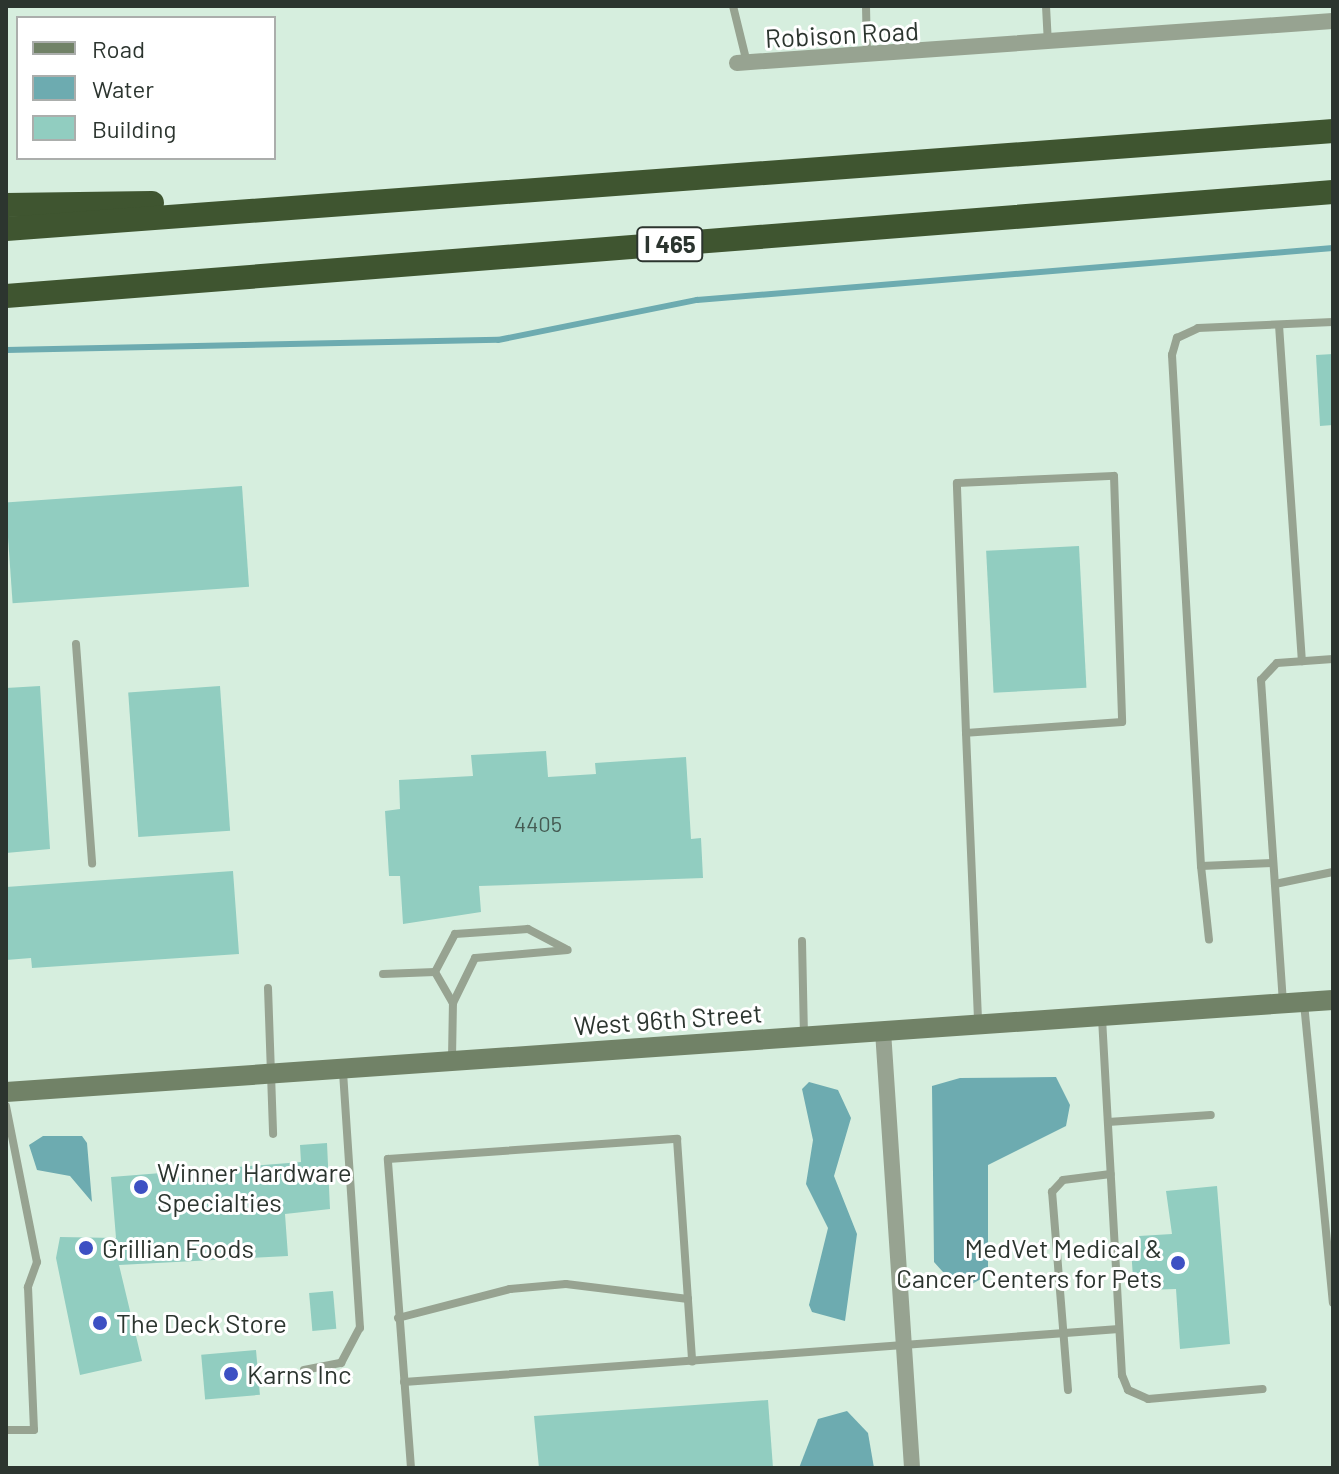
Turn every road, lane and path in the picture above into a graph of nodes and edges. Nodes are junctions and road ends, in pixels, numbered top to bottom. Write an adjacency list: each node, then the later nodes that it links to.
1 (733, 6): 7 (lane)
2 (866, 6): 6 (lane)
3 (1046, 6): 5 (lane)
4 (1333, 21): 5 (street, Robison Road)
5 (1048, 44): 6 (street, Robison Road)
6 (867, 59): 7 (street, Robison Road)
7 (742, 63)
8 (1333, 131): 10 (highway)
9 (1333, 192): 13 (highway, I 465)
10 (371, 201): 11 (highway); 12 (highway)
11 (6, 205)
12 (6, 229)
13 (223, 280): 14 (highway, I 465); 15 (highway)
14 (6, 296)
15 (6, 307)
16 (1333, 322): 17 (lane)
17 (1279, 325): 20 (lane); 24 (lane)
18 (76, 644): 22 (lane)
19 (1333, 659): 20 (lane)
20 (1302, 661): 23 (lane)
21 (966, 733): 21 (lane); 36 (lane)
22 (92, 863)
23 (1273, 863): 24 (lane); 26 (lane)
24 (1201, 866): 27 (lane)
25 (1333, 872): 26 (lane)
26 (1275, 884): 34 (lane)
27 (1209, 940)
28 (802, 941): 38 (lane)
29 (435, 972): 30 (lane); 33 (lane); 33 (lane)
30 (383, 974)
31 (268, 988): 41 (lane)
32 (1333, 1000): 34 (street, West 96th Street)
33 (453, 1003): 39 (lane)
34 (1293, 1003): 35 (street, West 96th Street); 48 (lane)
35 (1102, 1015): 36 (street, West 96th Street); 45 (lane)
36 (978, 1024): 37 (street, West 96th Street)
37 (883, 1031): 38 (street, West 96th Street); 55 (street)
38 (804, 1036): 39 (street, West 96th Street)
39 (452, 1059): 40 (street, West 96th Street)
40 (343, 1067): 41 (street, West 96th Street); 57 (lane)
41 (270, 1072): 42 (street, West 96th Street); 46 (lane)
42 (6, 1092)
43 (6, 1106): 61 (lane)
44 (1211, 1115): 45 (lane)
45 (1108, 1122): 47 (lane)
46 (273, 1134)
47 (1111, 1174): 53 (lane); 54 (lane)
48 (1328, 1208): 49 (lane)
49 (1331, 1268): 51 (lane)
50 (688, 1299): 52 (lane); 52 (lane); 56 (lane)
51 (1333, 1303)
52 (398, 1318): 58 (lane)
53 (1119, 1329): 54 (lane); 59 (lane)
54 (1064, 1333): 55 (lane); 60 (lane)
55 (904, 1347): 56 (lane); 63 (street)
56 (692, 1361): 58 (lane)
57 (304, 1370)
58 (404, 1382): 62 (lane)
59 (1263, 1389)
60 (1068, 1390)
61 (6, 1430)
62 (411, 1468)
63 (912, 1468)

